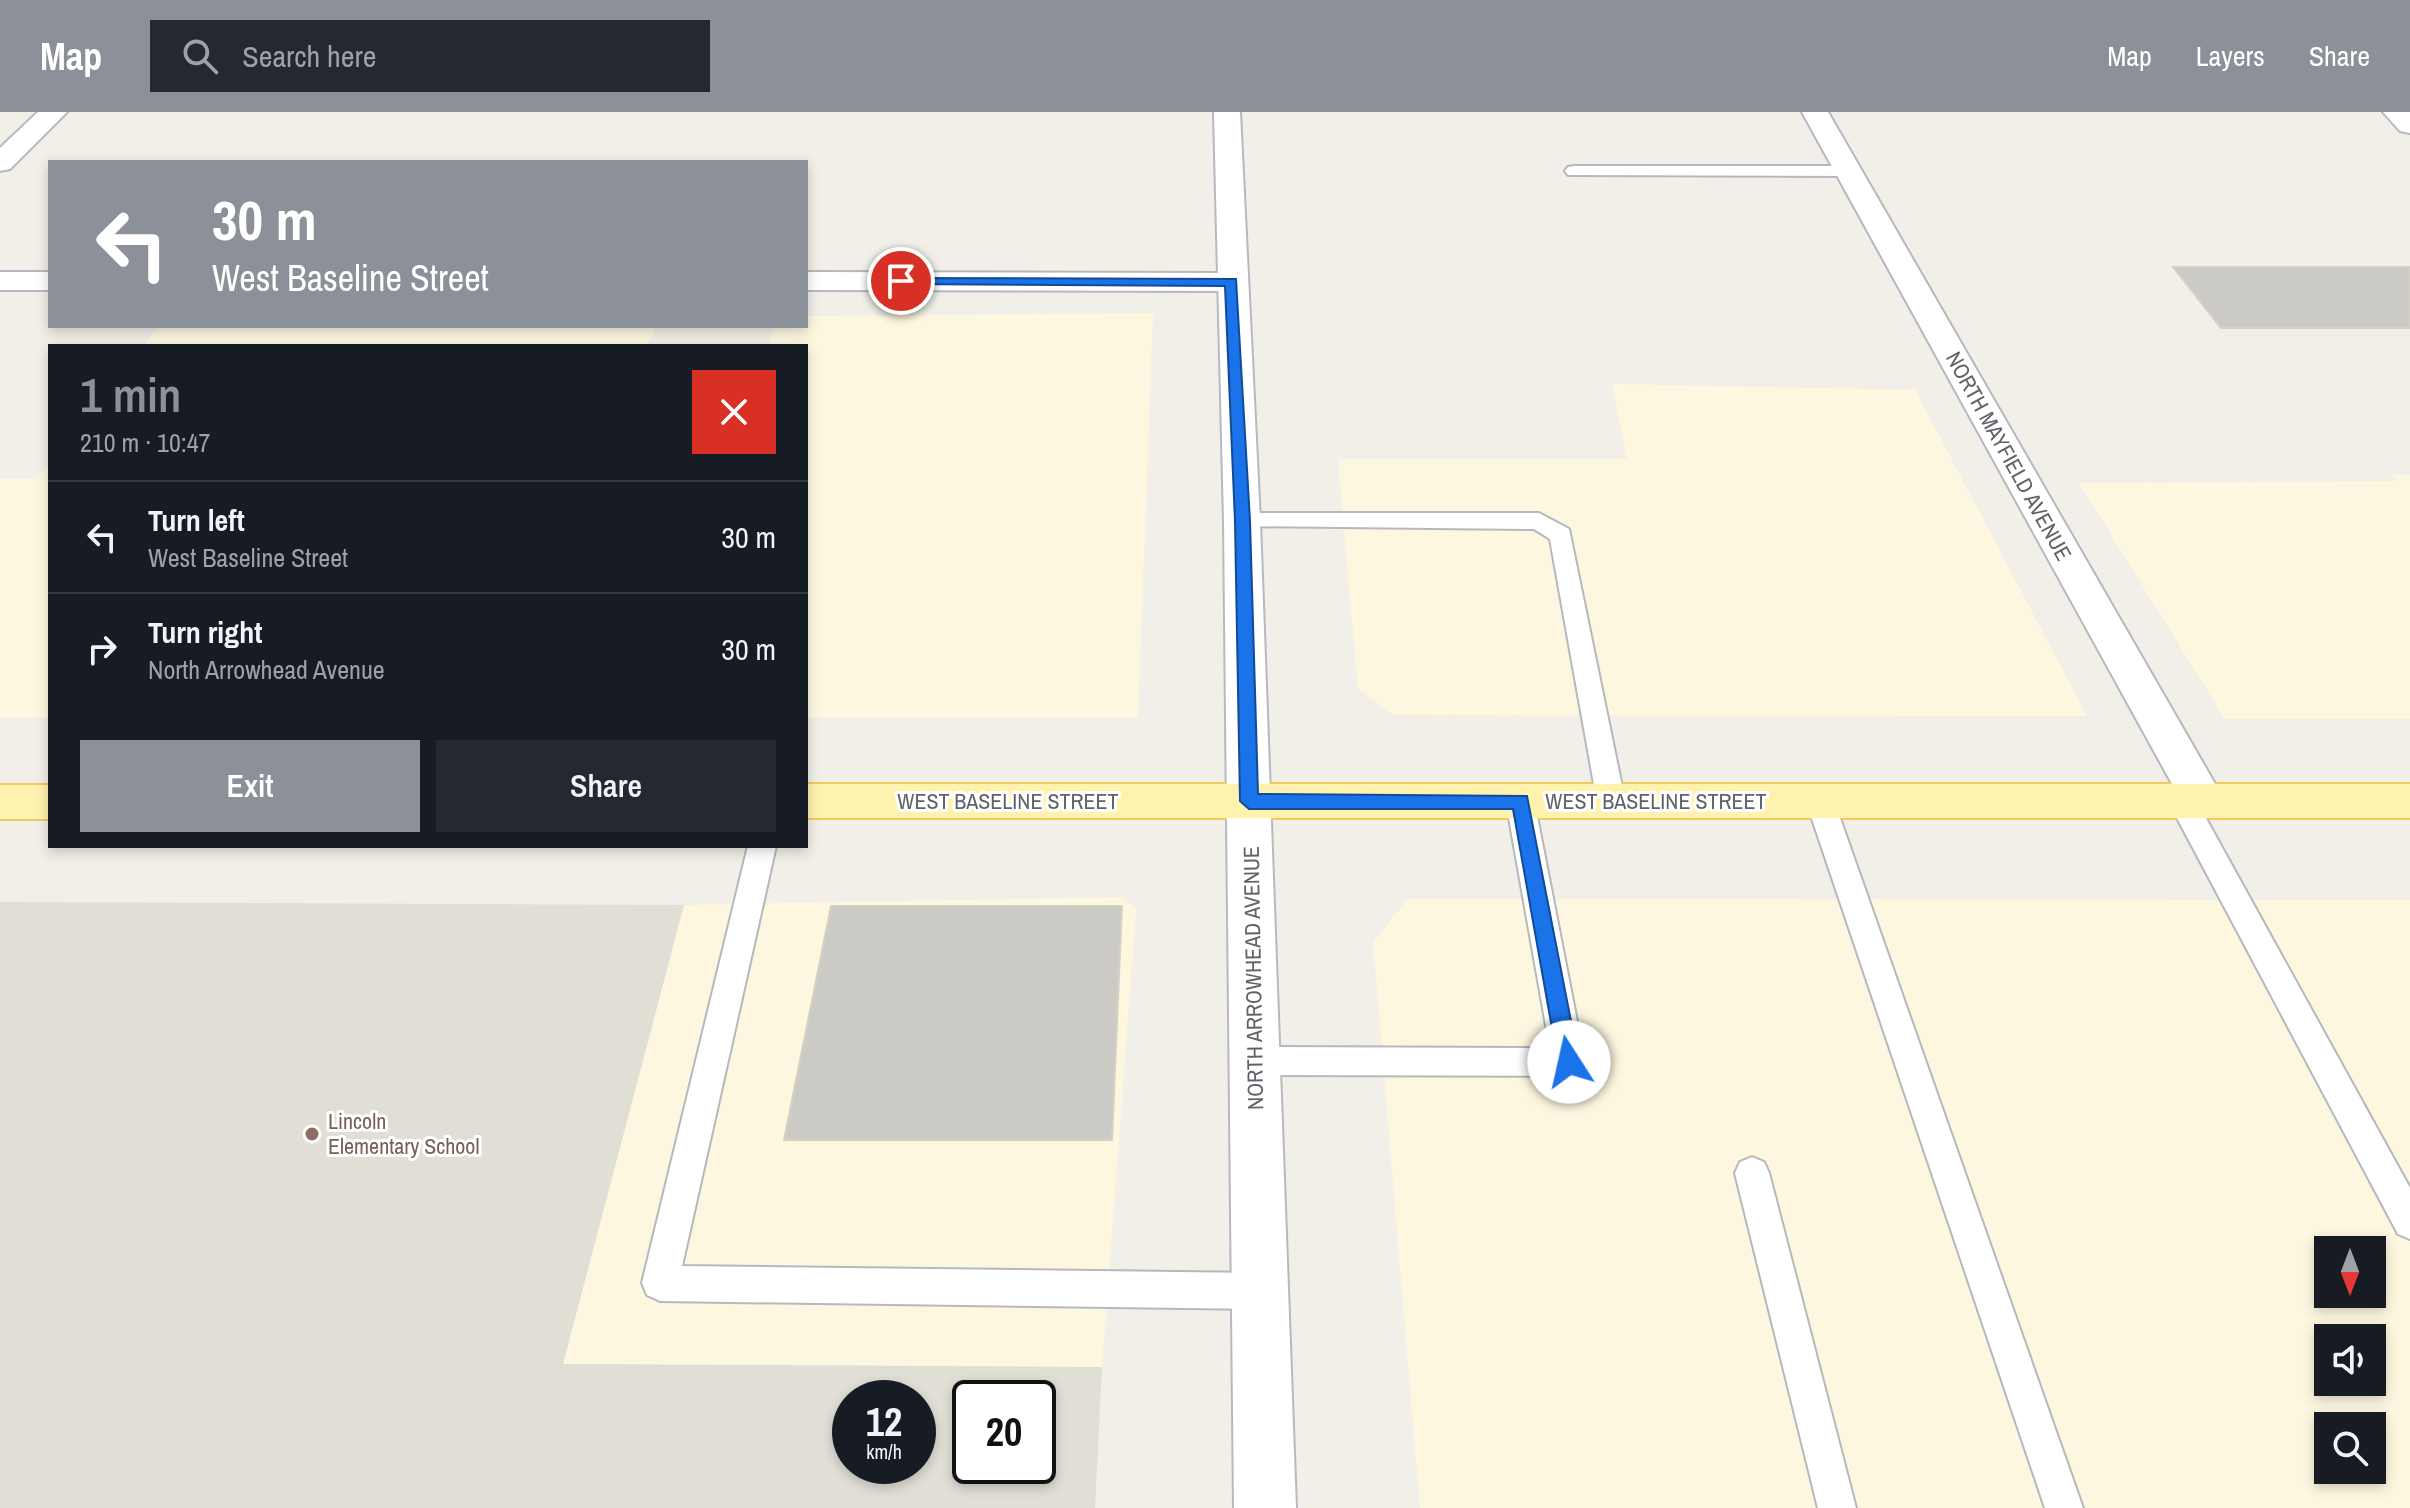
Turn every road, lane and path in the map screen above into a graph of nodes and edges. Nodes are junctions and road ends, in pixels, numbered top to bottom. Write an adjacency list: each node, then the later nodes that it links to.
1 (54, 112): 6 (street)
2 (1227, 112): 12 (street, NORTH ARROWHEAD AVENUE)
3 (1815, 112): 8 (street, NORTH MAYFIELD AVENUE)
4 (2396, 112): 5 (street)
5 (2410, 125)
6 (0, 163)
7 (1574, 171): 8 (lane)
8 (1848, 171): 19 (street, NORTH MAYFIELD AVENUE)
9 (0, 281): 10 (street)
10 (48, 281)
11 (808, 281): 12 (street)
12 (1231, 282): 13 (street, NORTH ARROWHEAD AVENUE)
13 (1242, 521): 15 (street, NORTH ARROWHEAD AVENUE); 17 (lane)
14 (808, 801): 15 (main road, WEST BASELINE STREET)
15 (1249, 801): 16 (main road, WEST BASELINE STREET); 24 (street, NORTH ARROWHEAD AVENUE)
16 (1520, 801): 17 (main road, WEST BASELINE STREET); 24 (lane)
17 (1611, 801): 18 (main road, WEST BASELINE STREET)
18 (1820, 801): 19 (main road, WEST BASELINE STREET); 30 (lane)
19 (2193, 801): 20 (main road, WEST BASELINE STREET); 26 (lane)
20 (2410, 801)
21 (0, 802): 22 (main road)
22 (48, 802)
23 (762, 848): 27 (lane)
24 (1255, 1061): 27 (street, NORTH ARROWHEAD AVENUE)
25 (1752, 1173): 29 (lane)
26 (2410, 1222)
27 (1259, 1291): 28 (street, NORTH ARROWHEAD AVENUE)
28 (1265, 1508)
29 (1837, 1508)
30 (2064, 1508)

